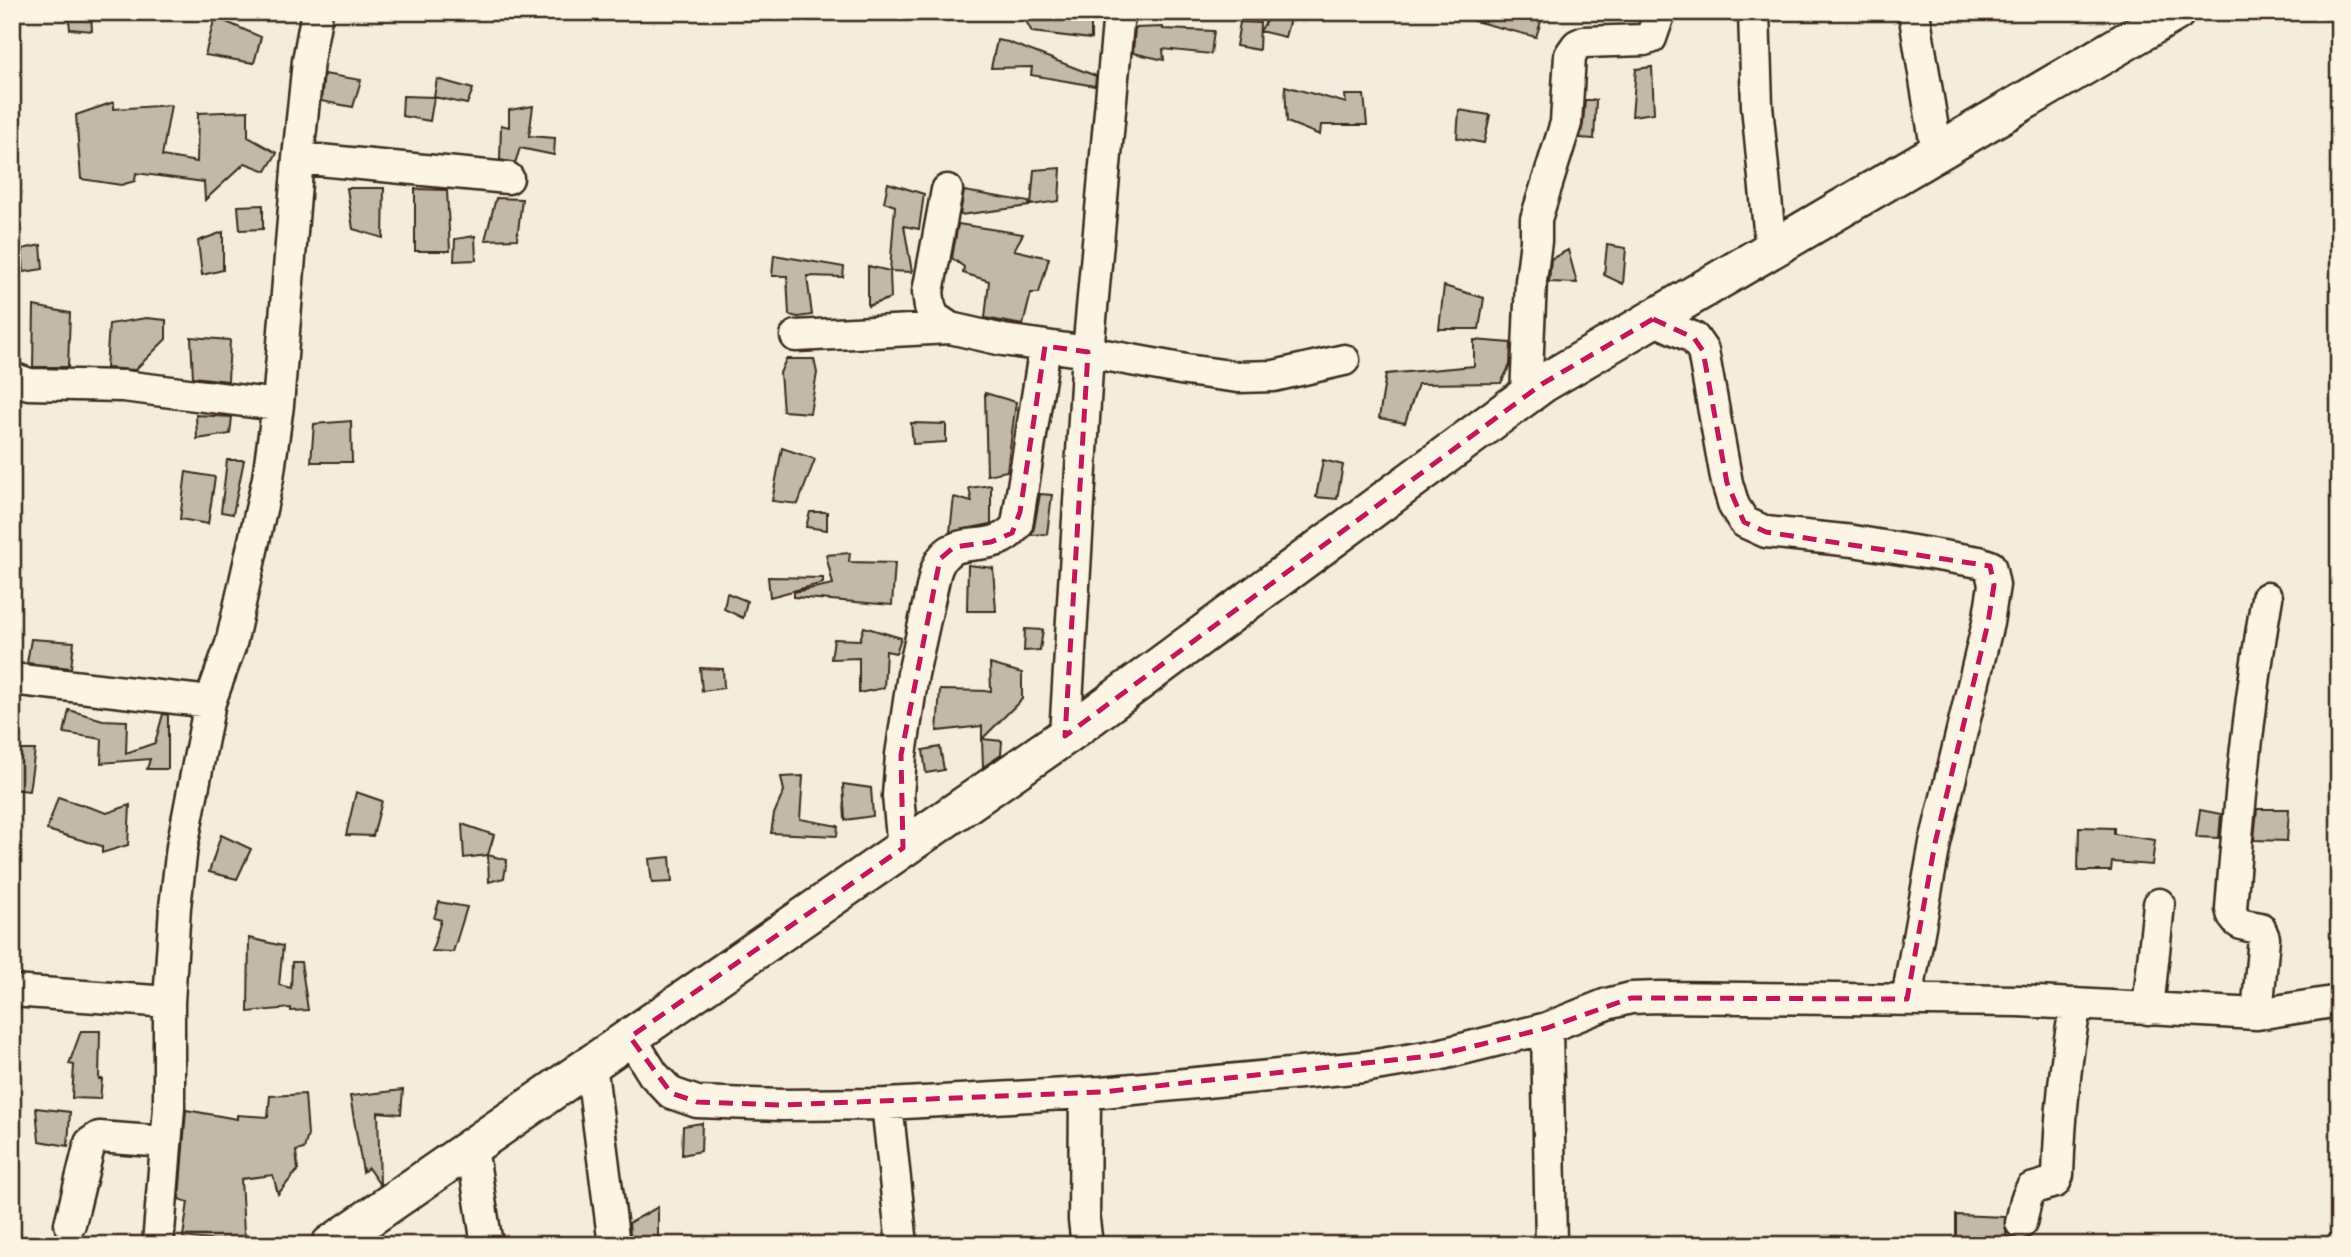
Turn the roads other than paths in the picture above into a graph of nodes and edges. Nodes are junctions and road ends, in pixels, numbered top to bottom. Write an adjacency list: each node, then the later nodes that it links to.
1 (317, 12): 8 (street)
2 (1119, 12): 16 (street)
3 (1660, 12): 19 (street)
4 (1754, 12): 11 (street)
5 (1914, 12): 7 (street)
6 (2176, 12): 7 (main road)
7 (1937, 153): 11 (main road)
8 (298, 158): 9 (street); 20 (street)
9 (508, 178)
10 (947, 190): 13 (street)
11 (1771, 250): 12 (main road)
12 (1653, 318): 19 (main road); 28 (street)
13 (950, 328): 14 (street); 15 (street)
14 (796, 336)
15 (1045, 346): 16 (street); 25 (street)
16 (1088, 352): 17 (street); 24 (street)
17 (1344, 360)
18 (12, 378): 20 (street)
19 (1526, 395): 24 (main road)
20 (278, 405): 23 (street)
21 (2267, 598): 33 (street)
22 (12, 679): 23 (street)
23 (210, 702): 30 (street)
24 (1065, 736): 25 (main road)
25 (903, 848): 35 (main road)
26 (2159, 904): 32 (street)
27 (12, 991): 30 (street)
28 (1907, 999): 31 (street); 34 (street)
29 (2339, 1001): 33 (street)
30 (169, 1002): 39 (street)
31 (2076, 1004): 32 (street); 41 (street)
32 (2148, 1009): 33 (street)
33 (2257, 1014)
34 (1547, 1028): 37 (street); 49 (street)
35 (630, 1037): 36 (main road); 38 (street)
36 (591, 1064): 40 (main road); 46 (street)
37 (1085, 1093): 38 (street); 48 (street)
38 (887, 1104): 47 (street)
39 (166, 1142): 42 (street); 43 (street)
40 (472, 1148): 44 (main road); 45 (street)
41 (2021, 1223)
42 (70, 1224)
43 (158, 1245)
44 (330, 1245)
45 (487, 1245)
46 (614, 1245)
47 (902, 1245)
48 (1087, 1245)
49 (1551, 1245)

